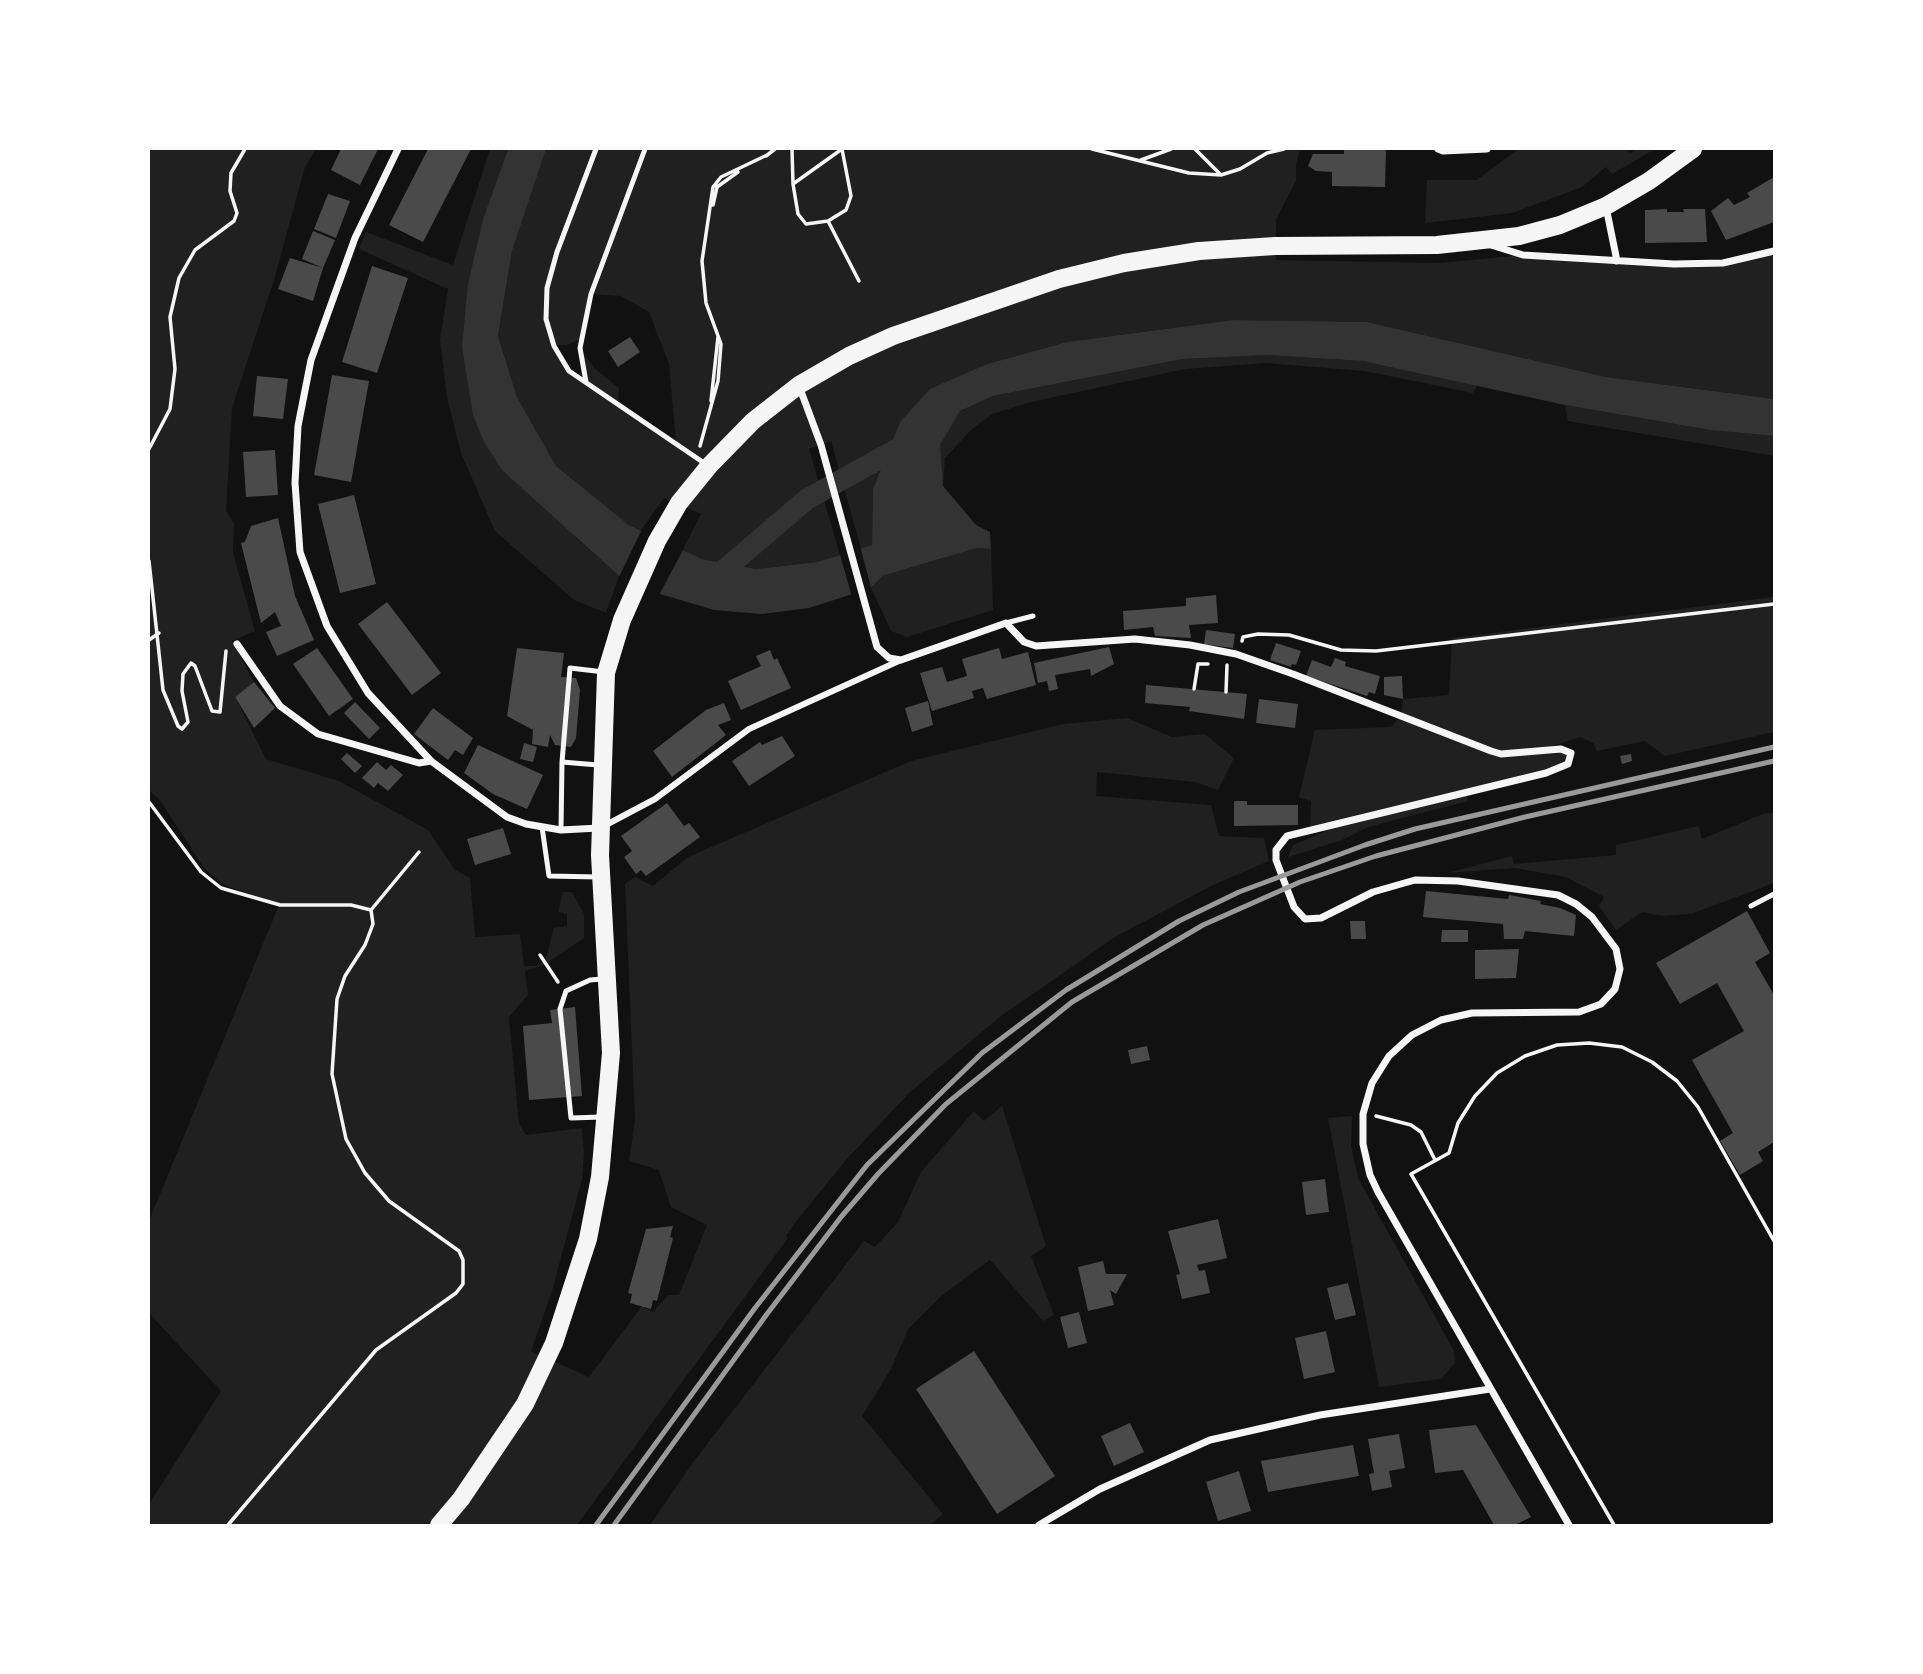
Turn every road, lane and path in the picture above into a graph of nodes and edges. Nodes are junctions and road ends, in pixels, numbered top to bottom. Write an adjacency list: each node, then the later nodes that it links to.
1 (245, 149): 25 (path)
2 (398, 149): 41 (street)
3 (596, 149): 23 (lane)
4 (645, 149): 23 (lane)
5 (775, 149): 26 (path)
6 (792, 149): 16 (path)
7 (1092, 149): 14 (path)
8 (1171, 149): 14 (path)
9 (1195, 149): 15 (path)
10 (1284, 149): 15 (path)
11 (1438, 149): 12 (street)
12 (1487, 149)
13 (1693, 149): 17 (main road)
14 (1141, 160): 15 (path)
15 (1221, 175)
16 (793, 184): 18 (path); 18 (path)
17 (1606, 206): 19 (main road); 21 (street)
18 (828, 221): 22 (path)
19 (1482, 242): 21 (street); 24 (main road)
20 (1774, 251): 21 (street)
21 (1617, 261)
22 (859, 281)
23 (586, 383): 26 (lane)
24 (799, 385): 26 (main road); 35 (street)
25 (149, 449)
26 (702, 462): 38 (main road)
27 (149, 561): 31 (path)
28 (1774, 604): 34 (path)
29 (1033, 616): 30 (lane)
30 (1006, 623): 34 (street); 35 (street)
31 (159, 632): 32 (path); 33 (path)
32 (149, 640)
33 (237, 644): 41 (street)
34 (1236, 654): 36 (street)
35 (901, 660): 46 (street)
36 (1259, 662): 37 (path); 56 (street)
37 (1227, 663): 39 (path); 40 (path)
38 (606, 673): 42 (lane); 43 (main road)
39 (1194, 689)
40 (1226, 692)
41 (431, 761): 45 (street)
42 (562, 762): 43 (lane); 47 (lane)
43 (601, 765): 46 (main road)
44 (149, 802): 52 (path)
45 (542, 827): 47 (street); 49 (lane)
46 (600, 828): 47 (street); 49 (main road)
47 (561, 830)
48 (419, 852): 52 (path)
49 (601, 877): 54 (main road)
50 (1774, 894): 51 (lane)
51 (1751, 906)
52 (371, 910): 61 (path)
53 (540, 955): 55 (path)
54 (609, 979): 55 (lane); 57 (main road)
55 (566, 991): 57 (lane)
56 (1363, 1114): 58 (path); 60 (street)
57 (607, 1117): 62 (main road)
58 (1436, 1160): 59 (path); 65 (path)
59 (1774, 1241)
60 (1490, 1389): 63 (street); 64 (street)
61 (228, 1525)
62 (439, 1525)
63 (1040, 1525)
64 (1569, 1525)
65 (1614, 1525)

